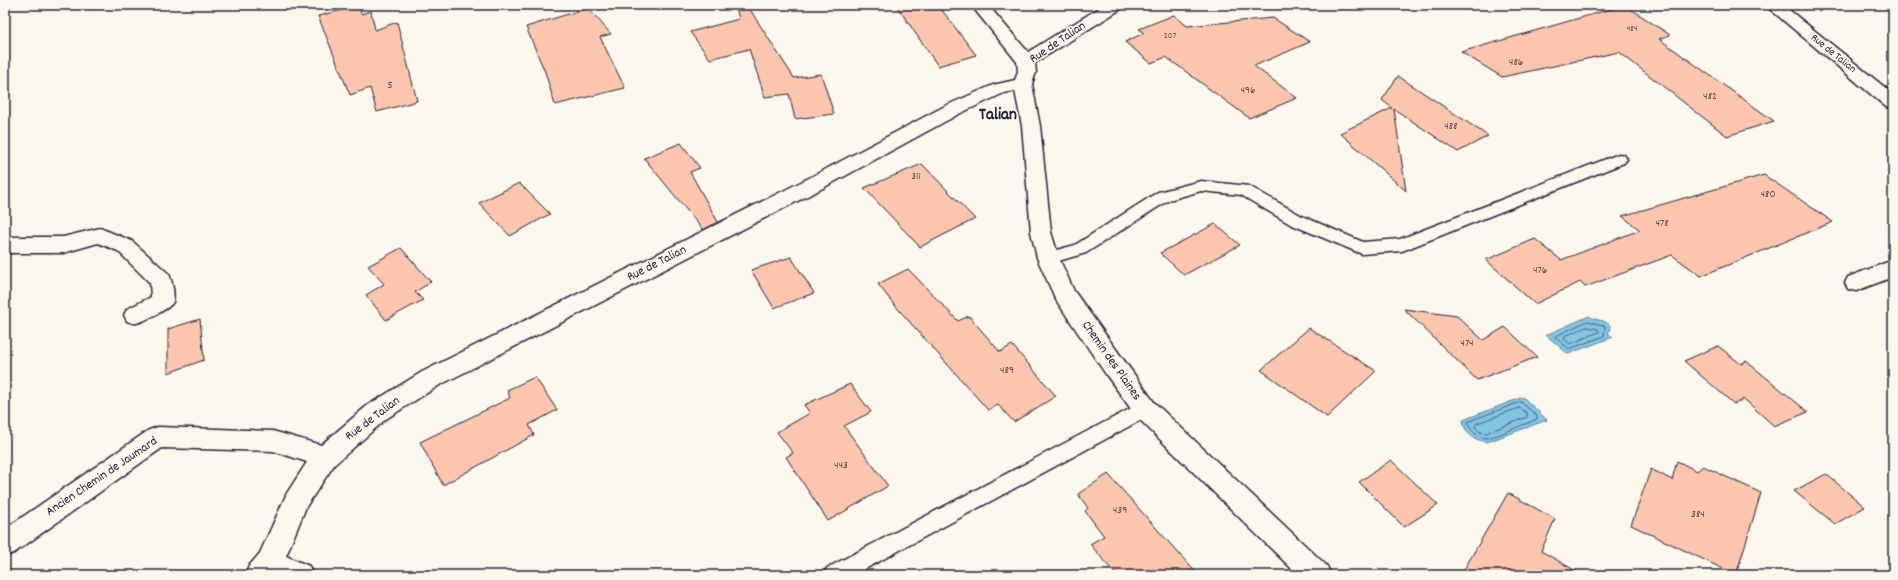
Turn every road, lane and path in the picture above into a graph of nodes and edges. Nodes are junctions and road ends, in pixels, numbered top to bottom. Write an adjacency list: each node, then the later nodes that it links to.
1 (979, 5): 4 (street)
2 (1115, 5): 4 (street, Rue de Talian)
3 (1773, 5): 6 (street, Rue de Talian)
4 (1026, 62): 5 (street, Rue de Talian)
5 (1023, 84): 11 (street, Chemin des Plaines); 16 (street, Rue de Talian)
6 (1875, 88): 7 (street); 8 (street, Rue de Talian)
7 (1893, 96)
8 (1893, 102)
9 (1619, 159): 11 (lane)
10 (5, 245): 14 (street)
11 (1048, 258): 15 (street, Chemin des Plaines)
12 (1893, 268): 13 (street)
13 (1856, 283)
14 (135, 315)
15 (1145, 409): 20 (lane); 21 (street, Chemin des Plaines)
16 (325, 457): 17 (street, Ancien Chemin de Jaumard); 18 (street, Rue de Talian)
17 (5, 544)
18 (264, 568): 19 (street, Rue de Talian)
19 (299, 575)
20 (834, 575)
21 (1317, 575)

